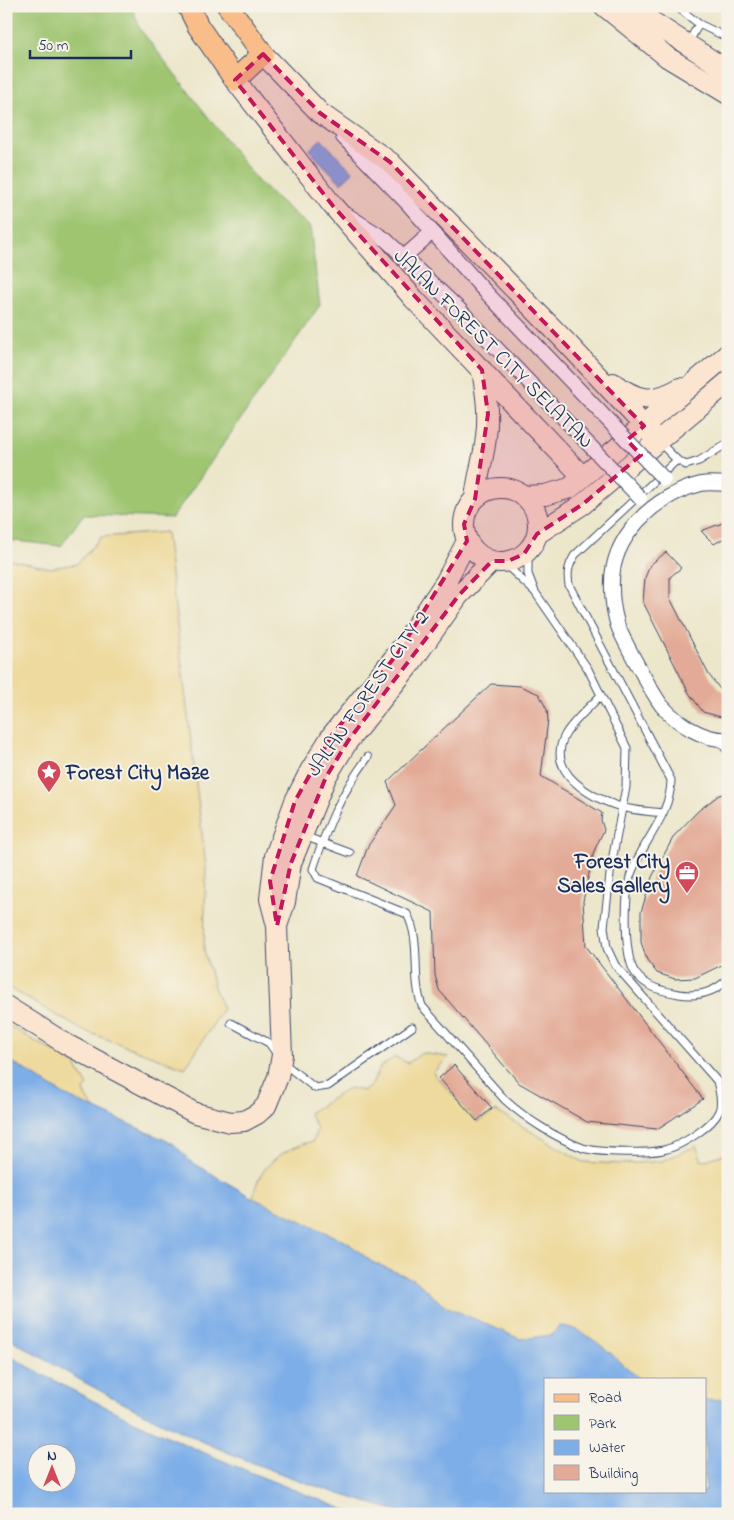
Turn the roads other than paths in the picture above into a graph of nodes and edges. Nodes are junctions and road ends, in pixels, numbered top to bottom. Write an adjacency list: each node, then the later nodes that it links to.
1 (188, 6): 11 (main road, JALAN FOREST CITY SELATAN)
2 (228, 6): 9 (main road, JALAN FOREST CITY SELATAN)
3 (604, 6): 12 (street)
4 (636, 6): 8 (street)
5 (676, 6): 6 (lane)
6 (699, 24): 7 (lane); 8 (lane)
7 (728, 38)
8 (686, 46): 10 (street)
9 (262, 54): 11 (main road); 13 (street, JALAN FOREST CITY SELATAN)
10 (728, 71)
11 (235, 80): 14 (street, JALAN FOREST CITY SELATAN)
12 (728, 94)
13 (320, 113): 15 (street, JALAN FOREST CITY SELATAN); 17 (street)
14 (333, 206): 16 (street, JALAN FOREST CITY SELATAN); 20 (street)
15 (431, 233): 16 (street); 28 (street, JALAN FOREST CITY SELATAN, bridge)
16 (404, 257): 31 (street, JALAN FOREST CITY SELATAN, bridge)
17 (568, 344): 19 (street); 22 (street)
18 (728, 354): 19 (street)
19 (711, 369): 22 (street)
20 (482, 370): 26 (street); 30 (street)
21 (728, 382): 23 (street, JALAN FOREST CITY 2)
22 (644, 426): 23 (street); 26 (street)
23 (658, 441): 25 (lane); 33 (street, JALAN FOREST CITY 2)
24 (728, 443): 25 (lane)
25 (677, 460): 41 (lane)
26 (583, 477): 29 (street)
27 (728, 484): 28 (street)
28 (677, 492): 31 (street)
29 (523, 496): 30 (street); 33 (street)
30 (475, 499): 32 (street)
31 (650, 509): 37 (street)
32 (468, 541): 34 (street); 42 (street, JALAN FOREST CITY 2)
33 (532, 542): 34 (street, JALAN FOREST CITY 2); 35 (lane)
34 (497, 561): 35 (lane); 42 (street, JALAN FOREST CITY 2)
35 (534, 592): 36 (lane)
36 (601, 695): 40 (lane); 40 (lane)
37 (723, 740): 38 (lane)
38 (728, 751)
39 (368, 757): 43 (lane)
40 (622, 807): 41 (lane); 43 (lane)
41 (663, 814): 45 (lane)
42 (293, 832): 43 (lane); 49 (street, JALAN FOREST CITY 2)
43 (322, 842): 44 (lane)
44 (350, 853)
45 (728, 979)
46 (6, 1006): 49 (street)
47 (231, 1023): 49 (lane)
48 (412, 1027): 49 (lane)
49 (281, 1061)

